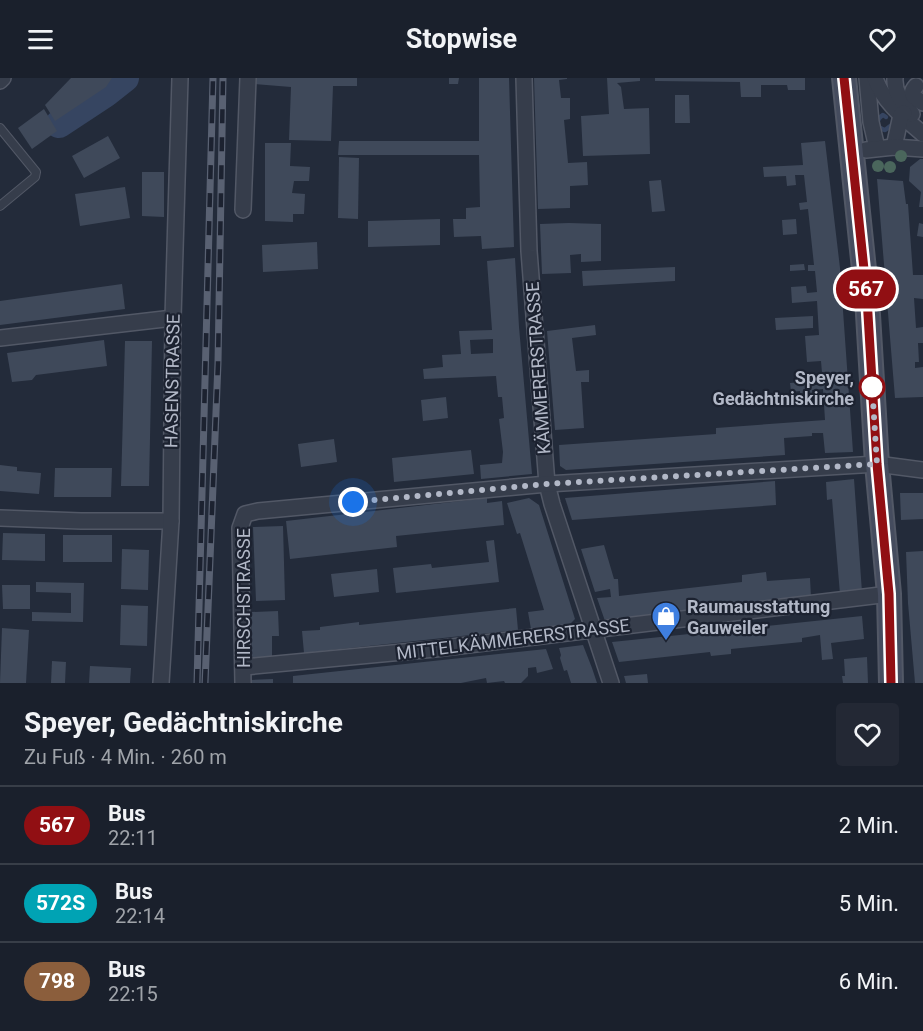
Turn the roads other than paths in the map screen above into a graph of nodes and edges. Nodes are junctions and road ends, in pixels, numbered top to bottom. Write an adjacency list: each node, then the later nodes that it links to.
1 (180, 78): 12 (street, HASENSTRASSE)
2 (248, 78): 11 (street)
3 (524, 78): 16 (street, KÄMMERERSTRASSE)
4 (844, 78): 14 (main road)
5 (899, 97): 7 (street); 8 (street); 8 (street)
6 (0, 128): 10 (lane)
7 (923, 134)
8 (894, 147): 9 (street)
9 (923, 149)
10 (0, 206)
11 (243, 210)
12 (173, 318): 13 (street); 18 (street, HASENSTRASSE)
13 (0, 338)
14 (877, 464): 15 (street); 16 (street); 19 (main road)
15 (923, 470)
16 (547, 484): 20 (street, KÄMMERERSTRASSE); 21 (street, HIRSCHSTRASSE)
17 (0, 518): 18 (street)
18 (171, 521): 22 (street, HASENSTRASSE)
19 (889, 594): 20 (street, MITTELKÄMMERERSTRASSE); 25 (main road)
20 (593, 630): 21 (street, MITTELKÄMMERERSTRASSE); 24 (street, KÄMMERERSTRASSE)
21 (244, 667): 23 (street, HIRSCHSTRASSE)
22 (161, 683)
23 (243, 683)
24 (611, 683)
25 (891, 683)

